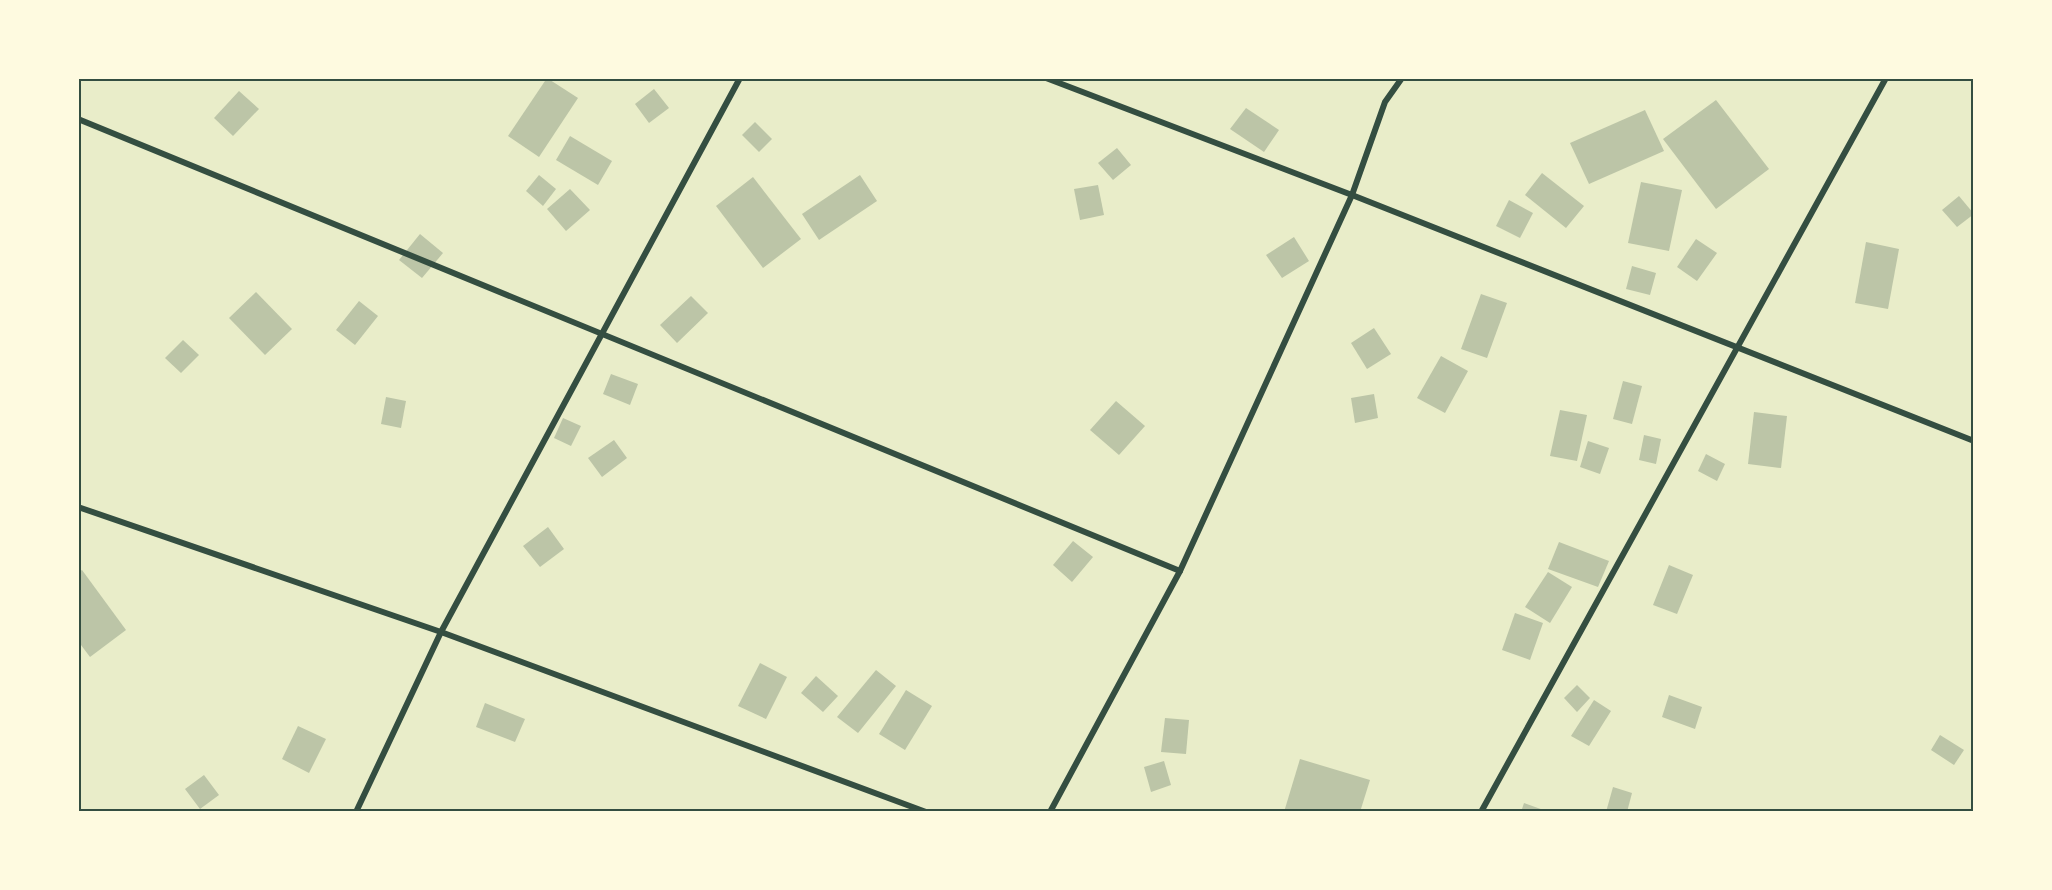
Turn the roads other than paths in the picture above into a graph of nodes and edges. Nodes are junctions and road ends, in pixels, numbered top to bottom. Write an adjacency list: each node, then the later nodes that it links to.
1 (740, 78): 7 (street)
2 (1046, 78): 6 (street)
3 (1402, 78): 6 (street)
4 (1886, 78): 8 (street)
5 (78, 118): 7 (street)
6 (1352, 195): 8 (street); 11 (street)
7 (602, 334): 11 (street); 12 (street)
8 (1737, 348): 9 (street); 16 (street)
9 (1974, 441)
10 (78, 507): 12 (street)
11 (1180, 571): 15 (street)
12 (441, 632): 13 (street); 14 (street)
13 (356, 812)
14 (926, 812)
15 (1050, 812)
16 (1481, 812)

